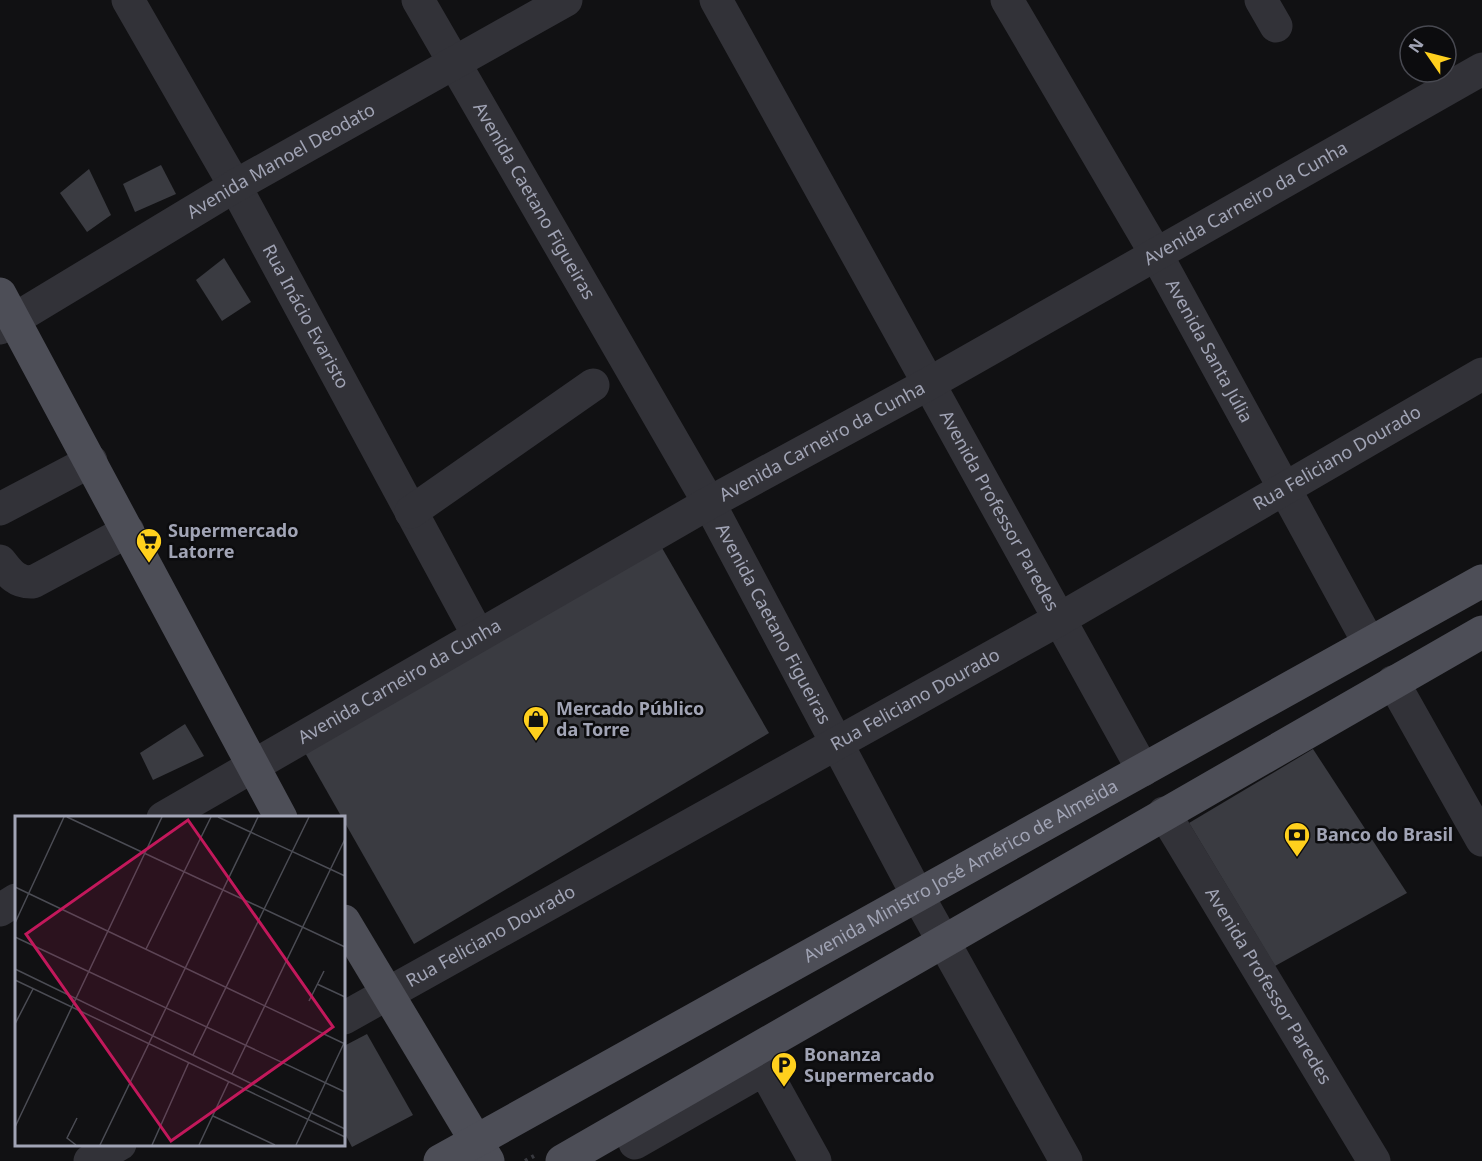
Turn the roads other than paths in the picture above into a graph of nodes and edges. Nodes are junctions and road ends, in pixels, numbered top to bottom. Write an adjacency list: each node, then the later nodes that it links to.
1 (128, 0): 8 (street, Rua Inácio Evaristo)
2 (418, 0): 6 (street, Avenida Caetano Figueiras)
3 (566, 0): 6 (street, Avenida Manoel Deodato)
4 (716, 0): 12 (street, Avenida Professor Paredes)
5 (1007, 0): 9 (street, Avenida Santa Júlia)
6 (454, 65): 8 (street, Avenida Manoel Deodato); 16 (street, Avenida Caetano Figueiras)
7 (1482, 69): 9 (street, Avenida Carneiro da Cunha)
8 (236, 186): 10 (street, Avenida Manoel Deodato); 18 (street, Rua Inácio Evaristo)
9 (1156, 254): 12 (street, Avenida Carneiro da Cunha); 15 (street, Avenida Santa Júlia)
10 (5, 314): 14 (main road)
11 (1482, 374): 15 (street, Rua Feliciano Dourado)
12 (930, 383): 16 (street, Avenida Carneiro da Cunha); 22 (street, Avenida Professor Paredes)
13 (593, 385): 18 (street)
14 (91, 461): 17 (street); 19 (main road)
15 (1284, 490): 22 (street, Rua Feliciano Dourado); 25 (street, Avenida Santa Júlia)
16 (709, 503): 24 (street, Avenida Carneiro da Cunha); 27 (street, Avenida Caetano Figueiras)
17 (0, 509)
18 (411, 512): 24 (street, Rua Inácio Evaristo)
19 (129, 531): 20 (street); 28 (main road)
20 (0, 561)
21 (1482, 581): 25 (main road, Avenida Ministro José Américo de Almeida)
22 (1058, 620): 27 (street, Rua Feliciano Dourado); 29 (street, Avenida Professor Paredes)
23 (1482, 632): 26 (main road)
24 (478, 635): 28 (street, Avenida Carneiro da Cunha)
25 (1369, 643): 29 (main road, Avenida Ministro José Américo de Almeida)
26 (1393, 682): 30 (main road); 33 (street)
27 (837, 745): 34 (street, Avenida Caetano Figueiras); 39 (street, Rua Feliciano Dourado)
28 (254, 766): 31 (street, Avenida Carneiro da Cunha); 32 (main road)
29 (1143, 770): 34 (main road, Avenida Ministro José Américo de Almeida)
30 (1164, 813): 38 (main road); 49 (street, Avenida Professor Paredes)
31 (166, 816)
32 (280, 816)
33 (1482, 840)
34 (918, 896): 38 (street, Avenida Caetano Figueiras); 43 (main road, Avenida Ministro José Américo de Almeida)
35 (15, 901): 36 (street)
36 (0, 910)
37 (345, 923): 39 (main road)
38 (943, 941): 41 (main road); 48 (street, Avenida Caetano Figueiras)
39 (387, 994): 40 (street, Rua Feliciano Dourado); 43 (main road)
40 (345, 1017)
41 (635, 1143): 46 (main road); 47 (street)
42 (116, 1146): 44 (street)
43 (482, 1151): 45 (main road, Avenida Ministro José Américo de Almeida)
44 (90, 1161)
45 (440, 1161)
46 (562, 1161)
47 (815, 1161)
48 (1066, 1161)
49 (1374, 1161)

